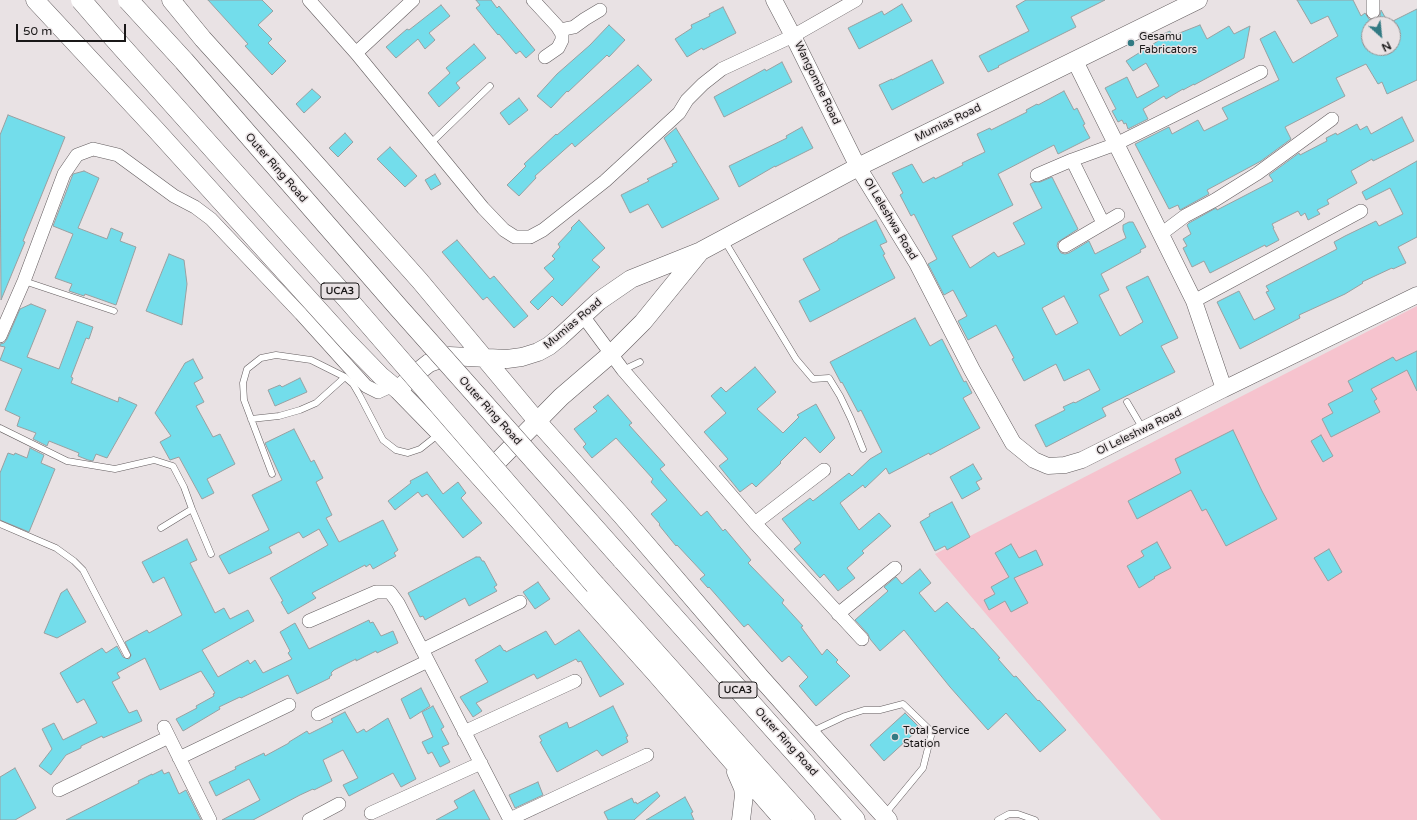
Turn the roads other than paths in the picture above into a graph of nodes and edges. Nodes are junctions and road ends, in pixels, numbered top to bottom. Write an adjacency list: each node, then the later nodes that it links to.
1 (35, 0): 43 (main road, UCA3)
2 (81, 0): 85 (main road, UCA3, bridge)
3 (128, 0): 86 (main road, Outer Ring Road / UCA3, bridge)
4 (171, 0): 39 (main road, UCA3)
5 (309, 0): 14 (street)
6 (413, 0): 14 (street)
7 (533, 0): 12 (street)
8 (774, 0): 13 (street, Wangombe Road)
9 (856, 0): 13 (street)
10 (1198, 0): 16 (main road, Mumias Road)
11 (600, 10): 12 (street)
12 (560, 30): 15 (street)
13 (793, 36): 20 (street); 23 (street, Wangombe Road)
14 (356, 53): 20 (street)
15 (546, 57)
16 (1075, 61): 21 (street); 23 (main road, Mumias Road)
17 (1261, 72): 21 (street)
18 (490, 86): 20 (lane)
19 (1332, 119): 28 (street)
20 (430, 143)
21 (1116, 144): 22 (street); 28 (street)
22 (1072, 160): 24 (street); 27 (street)
23 (858, 167): 29 (main road, Mumias Road); 49 (street, Ol Leleshwa Road)
24 (1037, 174)
25 (1361, 211): 34 (street)
26 (1118, 216): 27 (street)
27 (1103, 223): 30 (street)
28 (1161, 234): 34 (street)
29 (723, 239): 31 (main road, Mumias Road); 51 (lane)
30 (1065, 246)
31 (701, 251): 36 (main road, Mumias Road); 38 (main road, Mumias Road)
32 (24, 281): 35 (lane); 37 (street); 43 (street)
33 (1417, 295): 44 (street, Ol Leleshwa Road)
34 (1194, 301): 44 (street)
35 (114, 311)
36 (583, 316): 38 (street); 39 (main road, Mumias Road)
37 (0, 336)
38 (611, 354): 41 (street); 47 (main road, Mumias Road)
39 (484, 358): 43 (main road, Mumias Road); 47 (main road, UCA3)
40 (640, 362): 41 (lane)
41 (623, 370): 56 (street)
42 (345, 377): 46 (lane); 46 (lane); 50 (lane)
43 (390, 383): 50 (main road, UCA3)
44 (1224, 389): 49 (street, Ol Leleshwa Road)
45 (1127, 402): 49 (lane)
46 (251, 419): 53 (lane)
47 (537, 421): 54 (main road, Mumias Road); 71 (main road, UCA3)
48 (0, 428): 55 (lane)
49 (1143, 429)
50 (440, 433): 54 (main road, UCA3)
51 (863, 449)
52 (824, 470): 56 (street)
53 (272, 474)
54 (477, 474): 73 (main road, UCA3)
55 (192, 509): 58 (lane); 59 (lane)
56 (755, 523): 62 (street)
57 (0, 524): 65 (lane)
58 (161, 528)
59 (211, 554)
60 (896, 568): 62 (street)
61 (520, 602): 66 (street)
62 (838, 614): 64 (street)
63 (309, 622): 66 (street)
64 (862, 639)
65 (127, 655)
66 (425, 656): 69 (street); 70 (street)
67 (575, 681): 70 (street)
68 (289, 705): 74 (street)
69 (318, 714)
70 (464, 732): 75 (street)
71 (810, 732): 79 (main road, UCA3); 79 (lane)
72 (647, 756): 82 (street)
73 (727, 756): 83 (main road, UCA3); 84 (main road, UCA3)
74 (180, 758): 76 (street); 80 (street)
75 (481, 763): 78 (street); 82 (street)
76 (59, 790)
77 (339, 804): 81 (street)
78 (371, 813)
79 (886, 817)
80 (210, 820)
81 (309, 820)
82 (510, 820)
83 (741, 820)
84 (783, 820)
85 (805, 820)
86 (855, 820)
87 (998, 820): 88 (lane)
88 (1035, 820)

